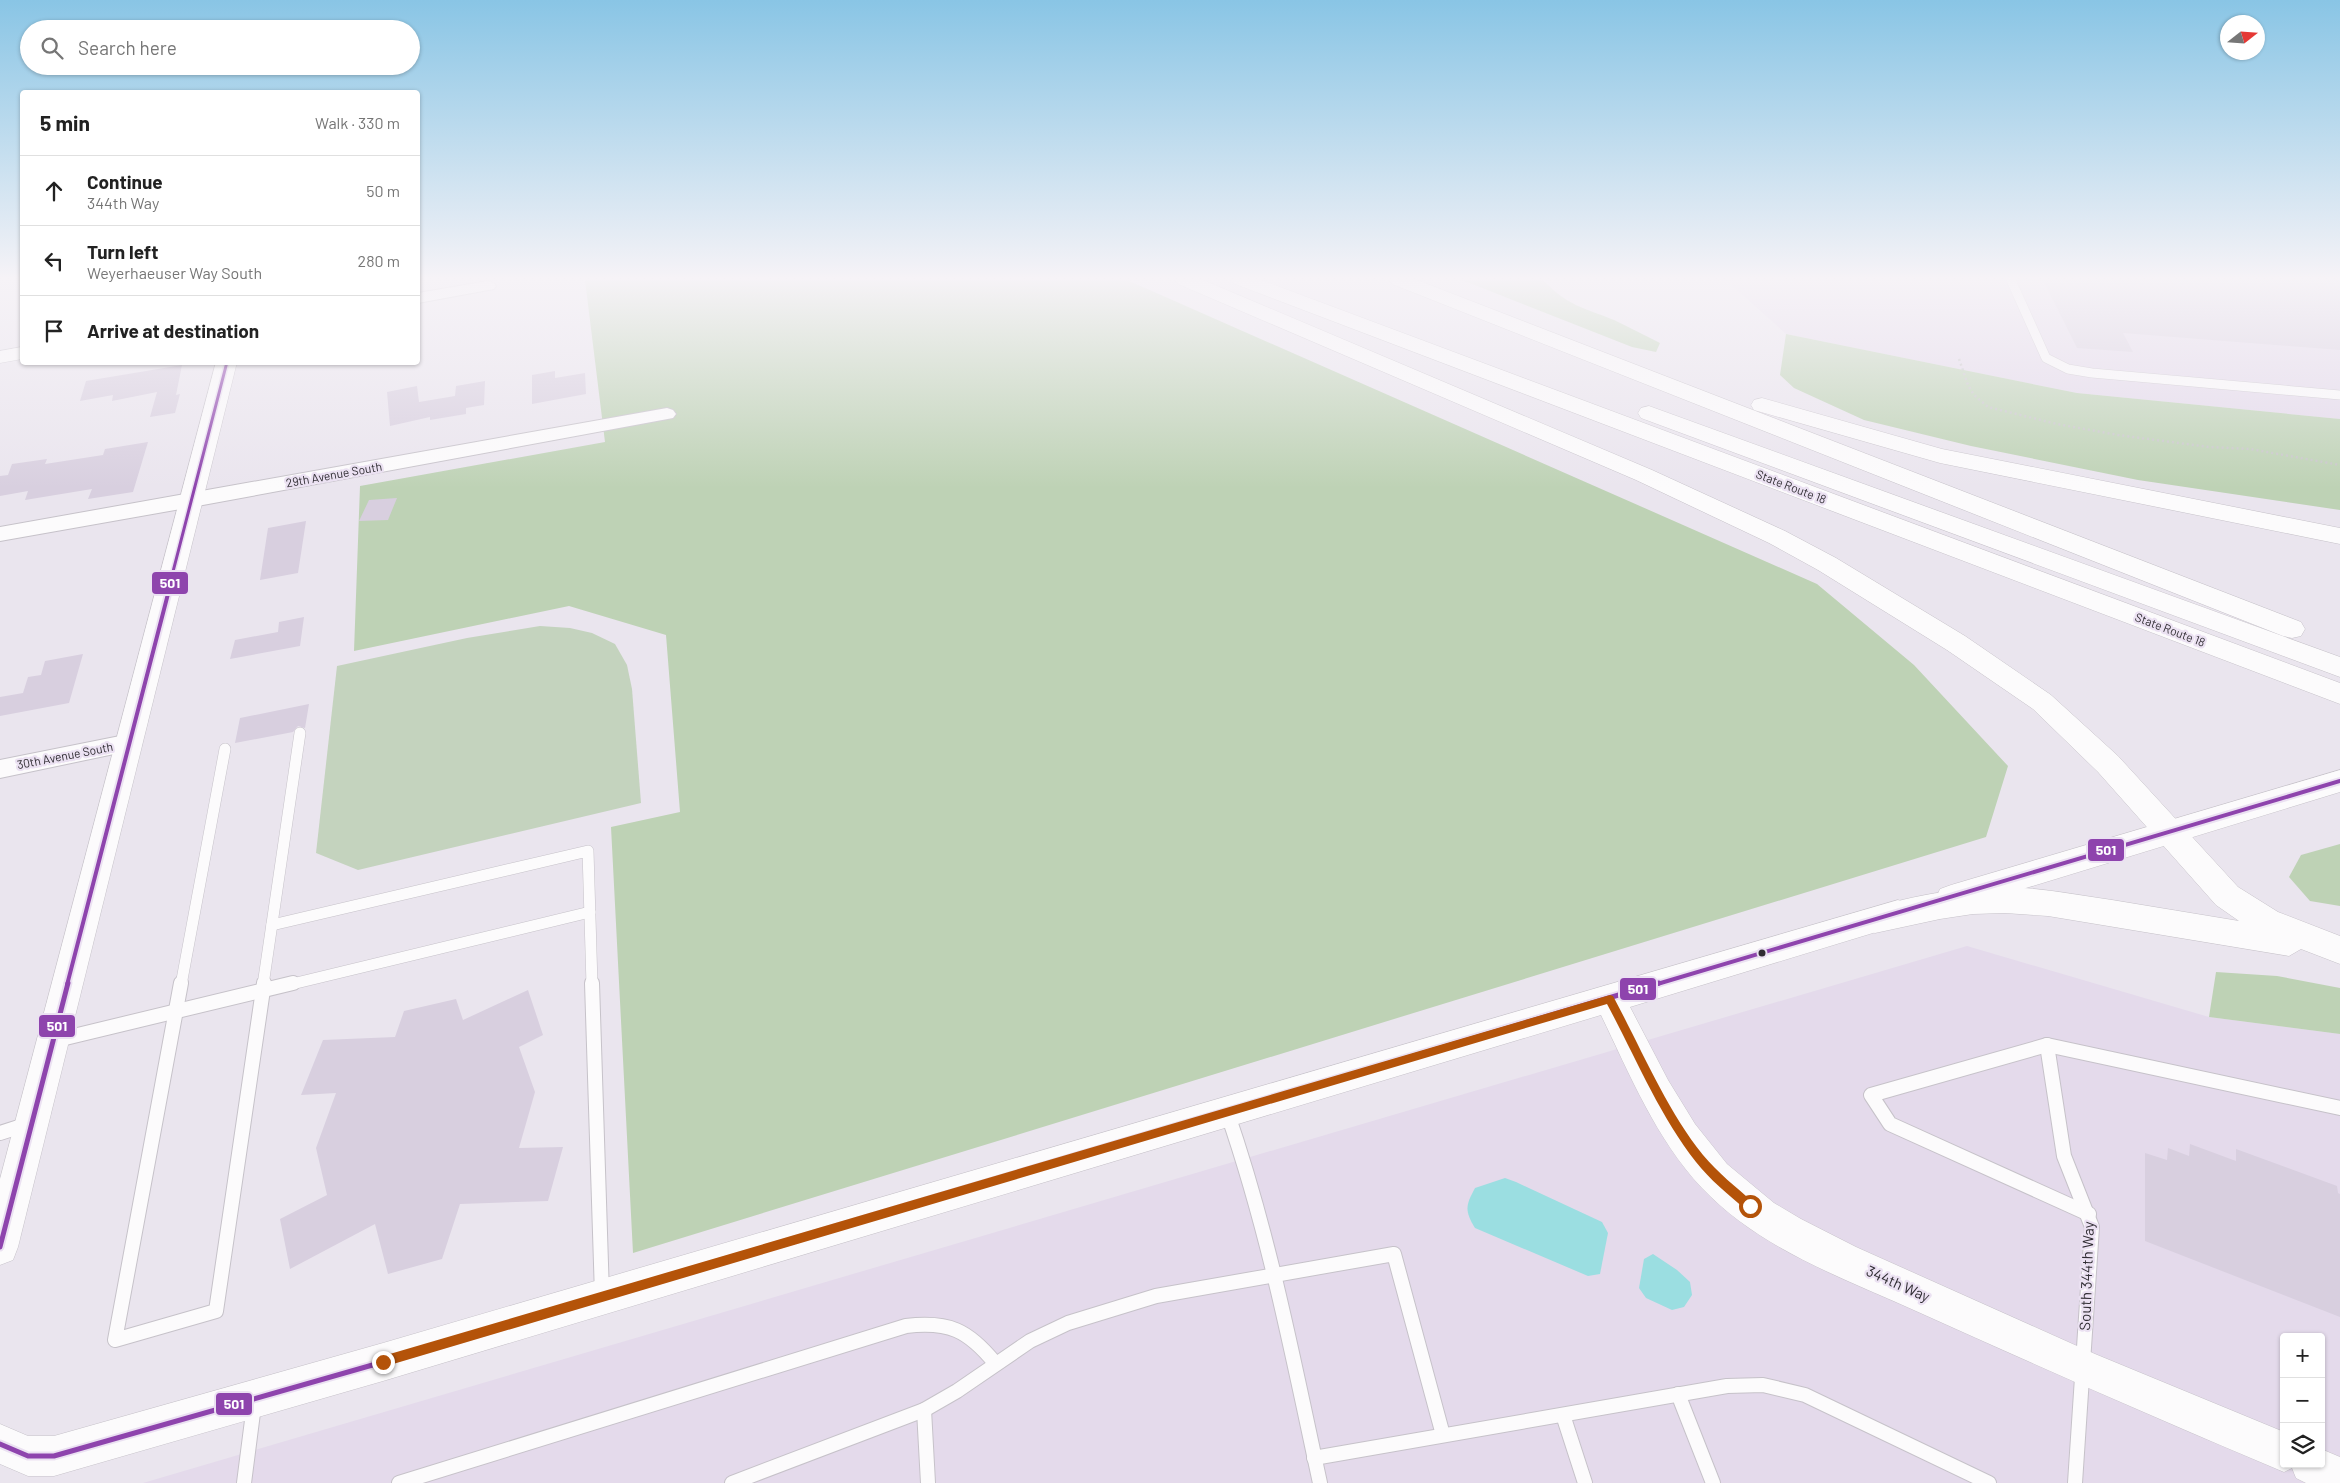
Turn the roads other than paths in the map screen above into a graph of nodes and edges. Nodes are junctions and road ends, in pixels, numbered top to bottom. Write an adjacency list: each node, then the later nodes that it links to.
1 (1348, 349): 23 (main road)
2 (1426, 349): 17 (main road, State Route 18)
3 (1479, 349): 16 (main road, State Route 18)
4 (1577, 349): 8 (main road)
5 (2042, 349): 10 (lane)
6 (20, 353): 7 (main road)
7 (0, 357)
8 (1602, 359): 14 (main road); 15 (main road)
9 (226, 365): 12 (main road)
10 (2340, 395)
11 (667, 414): 12 (street, 29th Avenue South)
12 (192, 501): 13 (street, 29th Avenue South); 19 (main road)
13 (0, 534)
14 (2340, 536)
15 (2340, 648)
16 (2340, 667)
17 (2340, 694)
18 (300, 733): 26 (lane)
19 (130, 743): 21 (street, 30th Avenue South); 31 (main road)
20 (225, 749): 30 (lane)
21 (0, 769)
22 (2340, 781): 23 (main road)
23 (2170, 832): 25 (main road); 27 (main road)
24 (590, 912): 26 (lane); 28 (lane); 40 (lane)
25 (1875, 920): 27 (main road); 29 (main road)
26 (272, 925): 28 (lane)
27 (2340, 950)
28 (263, 991): 30 (lane); 30 (lane)
29 (1610, 999): 34 (main road); 42 (main road, 344th Way)
30 (177, 1011): 31 (lane)
31 (53, 1041): 35 (main road)
32 (2047, 1045): 33 (lane); 37 (lane, South 344th Way); 37 (lane)
33 (2340, 1108)
34 (1227, 1112): 39 (lane); 40 (main road)
35 (32, 1123): 36 (lane); 38 (main road)
36 (0, 1133)
37 (2090, 1214): 42 (lane, South 344th Way)
38 (0, 1247)
39 (1274, 1275): 41 (lane); 47 (lane); 50 (lane)
40 (602, 1296): 44 (main road)
41 (995, 1363): 45 (lane); 54 (lane)
42 (2083, 1368): 49 (main road, 344th Way); 61 (lane, South 344th Way)
43 (1678, 1394): 46 (lane); 59 (lane); 60 (lane)
44 (255, 1398): 48 (main road); 53 (lane)
45 (924, 1410): 55 (lane); 56 (lane)
46 (1563, 1415): 47 (lane); 58 (lane)
47 (1443, 1435): 50 (lane)
48 (0, 1444)
49 (2280, 1450)
50 (1314, 1458): 57 (lane)
51 (2319, 1468): 52 (main road)
52 (2340, 1478)
53 (244, 1483)
54 (399, 1483)
55 (732, 1483)
56 (928, 1483)
57 (1320, 1483)
58 (1585, 1483)
59 (1712, 1483)
60 (1989, 1483)
61 (2075, 1483)

